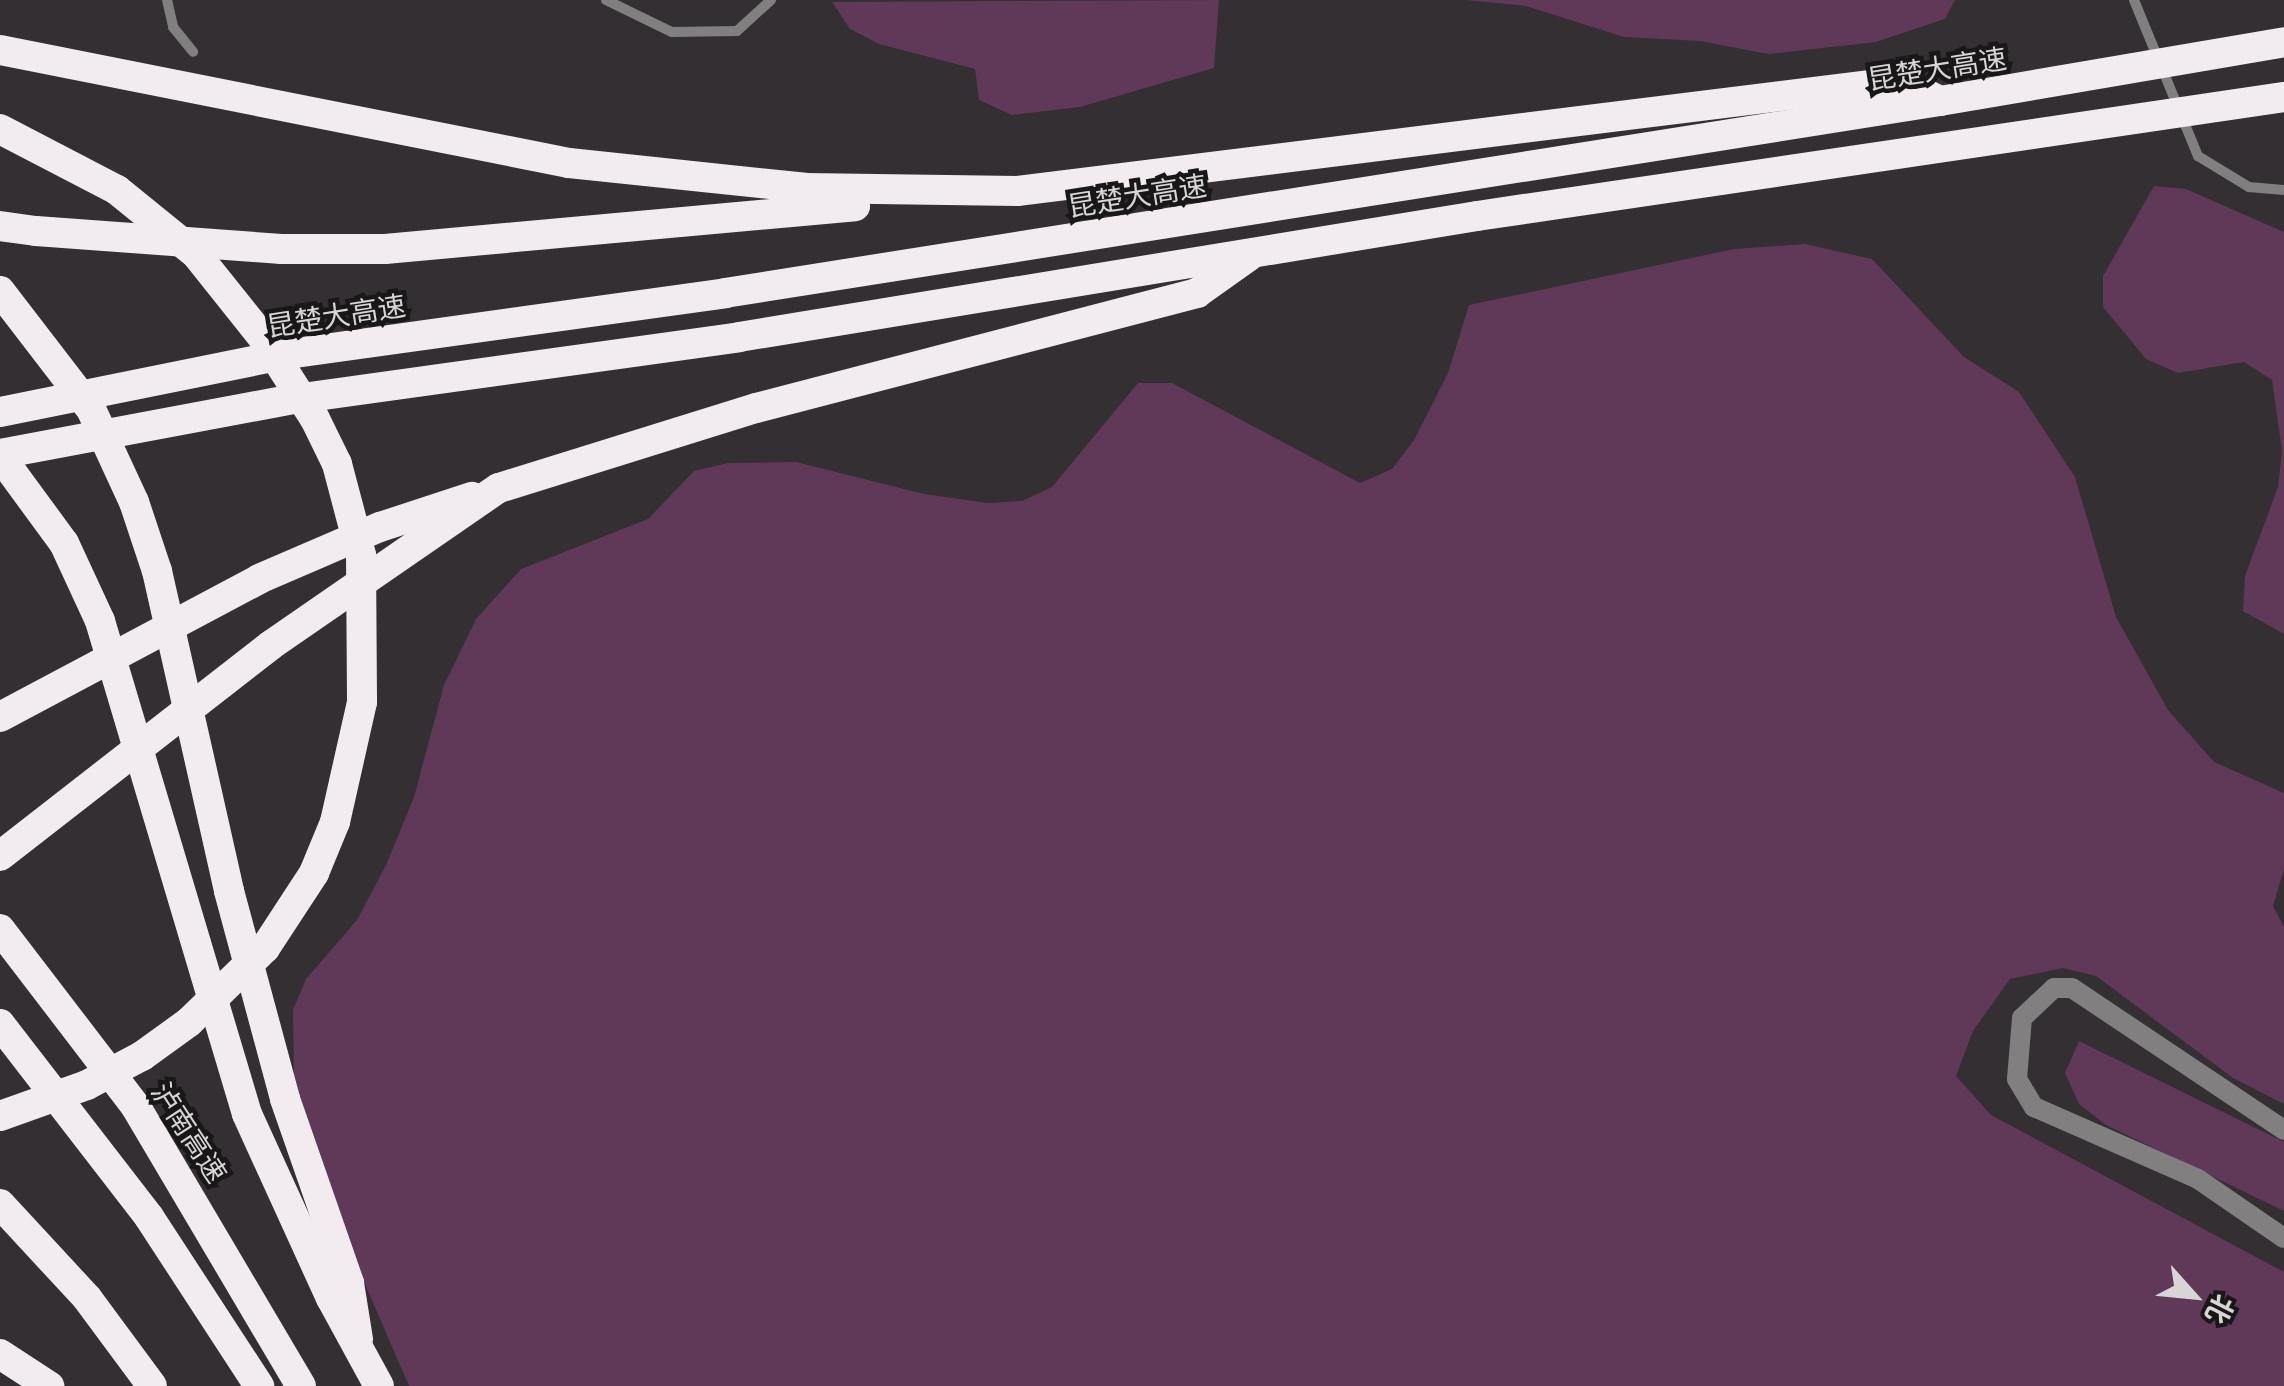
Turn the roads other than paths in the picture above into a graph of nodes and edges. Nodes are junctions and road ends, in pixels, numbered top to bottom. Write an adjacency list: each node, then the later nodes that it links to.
1 (167, 0): 7 (lane)
2 (606, 0): 3 (lane)
3 (770, 0)
4 (2134, 0): 11 (lane)
5 (2284, 42): 9 (highway, 昆楚大高速, bridge)
6 (0, 50): 12 (highway)
7 (193, 52)
8 (2284, 98): 14 (highway, bridge)
9 (1940, 101): 12 (highway); 16 (highway, 昆楚大高速, bridge)
10 (0, 129): 23 (highway, bridge)
11 (2284, 190)
12 (1017, 191): 13 (highway, bridge)
13 (0, 226)
14 (1250, 256): 17 (highway, bridge); 18 (highway)
15 (0, 291): 27 (highway, bridge)
16 (0, 412)
17 (0, 455): 27 (highway, bridge)
18 (499, 488): 19 (highway, bridge); 20 (highway, bridge)
19 (0, 717)
20 (0, 856)
21 (0, 929): 32 (highway, 泸南高速)
22 (0, 1024): 31 (highway)
23 (0, 1116)
24 (2284, 1130): 26 (street)
25 (0, 1204): 30 (highway)
26 (2284, 1238)
27 (358, 1339): 33 (highway)
28 (0, 1354): 29 (highway)
29 (49, 1386)
30 (152, 1386)
31 (259, 1386)
32 (301, 1386)
33 (380, 1386)

